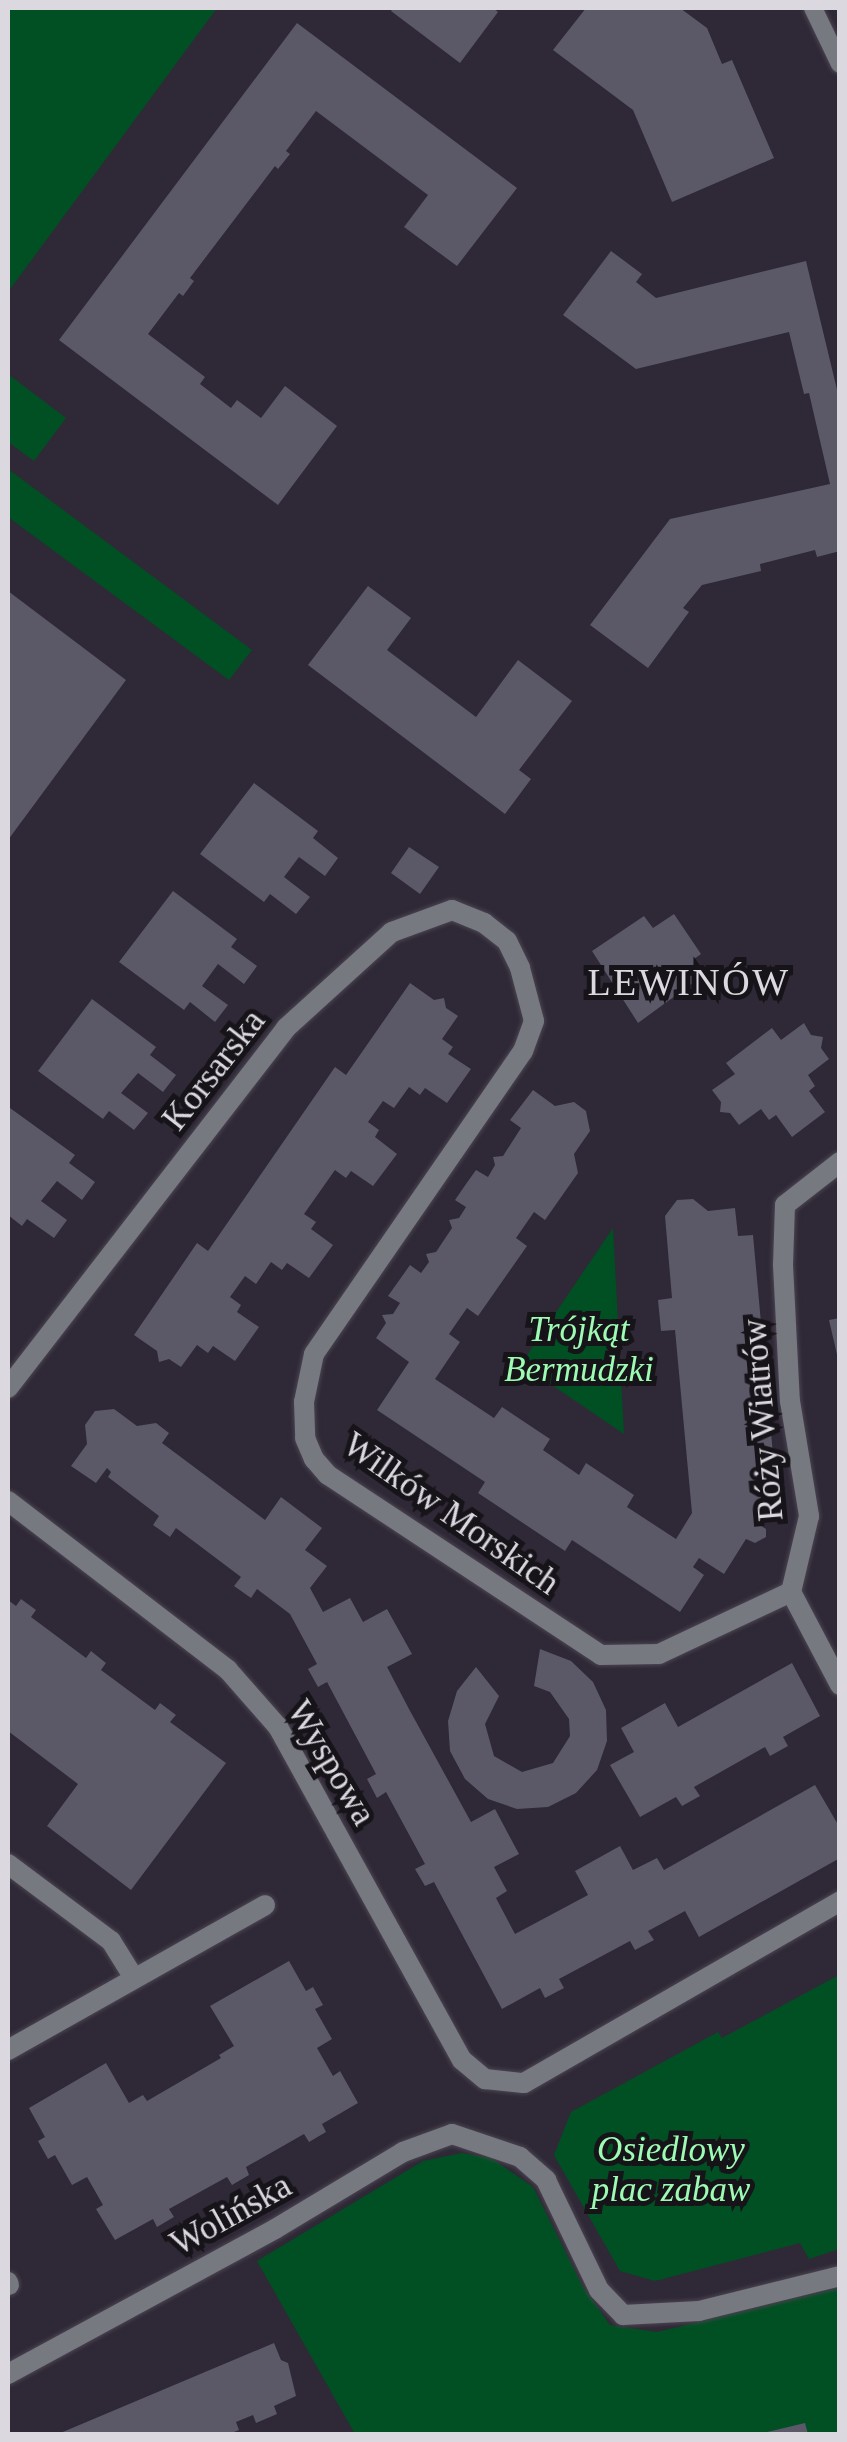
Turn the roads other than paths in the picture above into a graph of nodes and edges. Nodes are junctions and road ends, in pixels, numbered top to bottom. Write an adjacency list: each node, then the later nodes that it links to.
1 (813, 8): 2 (lane)
2 (840, 64)
3 (520, 968): 5 (street, Korsarska); 7 (street, Wilków Morskich)
4 (840, 1162): 7 (street, Róży Wiatrów)
5 (8, 1388)
6 (8, 1502): 10 (street, Wyspowa)
7 (791, 1592): 8 (street)
8 (840, 1685)
9 (8, 1864): 12 (street)
10 (840, 1901)
11 (264, 1905): 12 (street)
12 (134, 1978): 13 (street)
13 (8, 2050)
14 (840, 2276): 15 (street, Wolińska)
15 (8, 2374)

